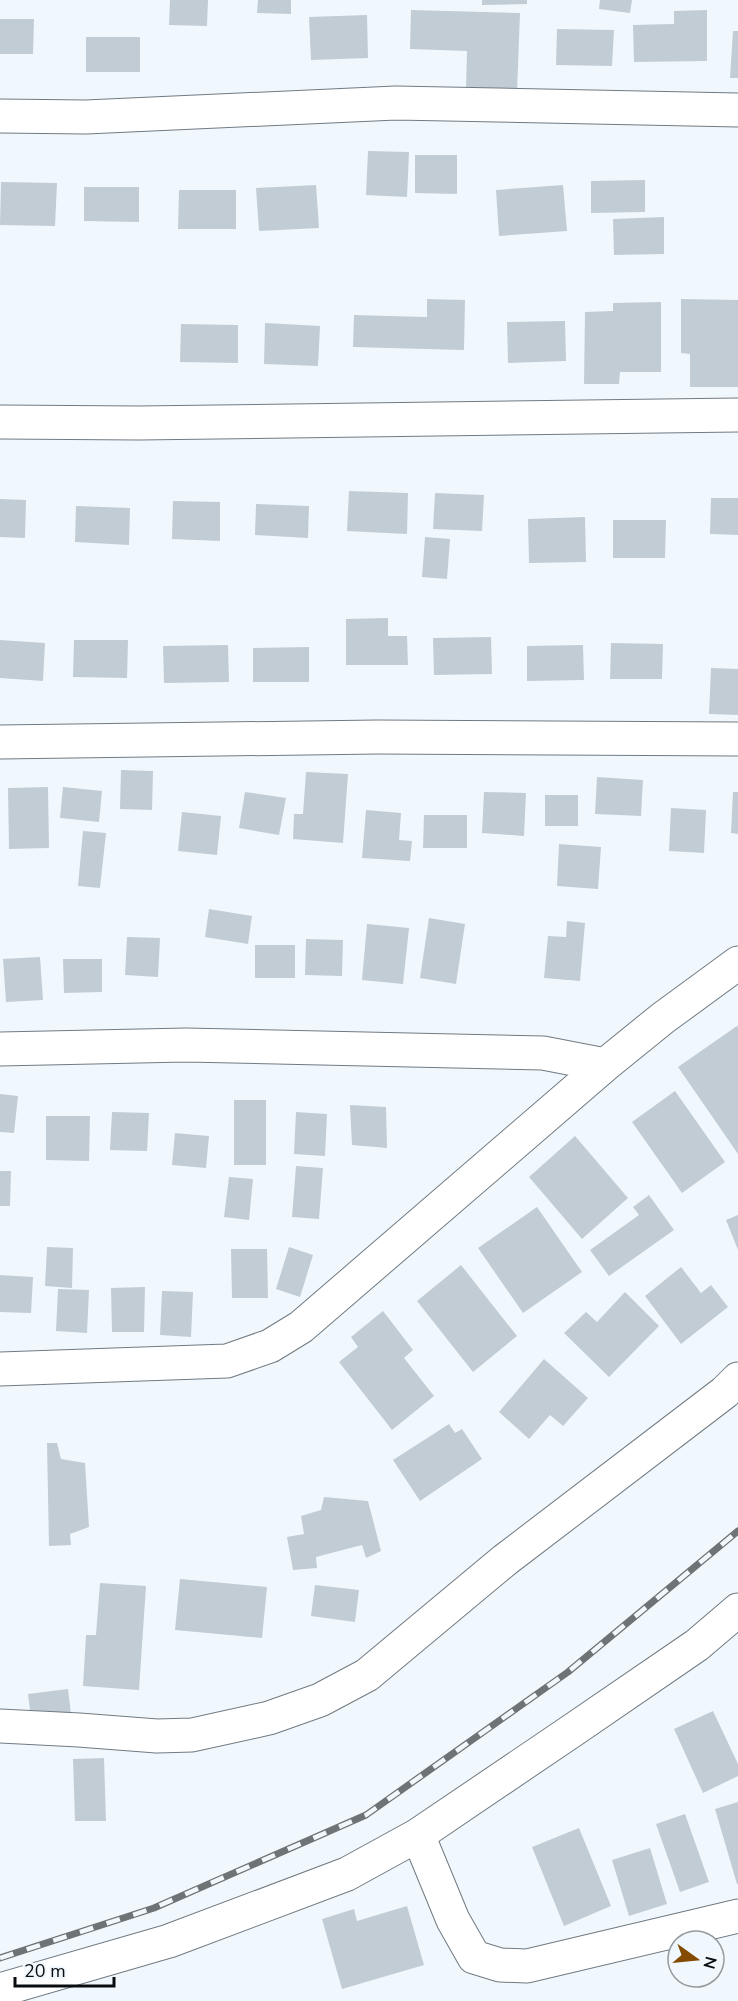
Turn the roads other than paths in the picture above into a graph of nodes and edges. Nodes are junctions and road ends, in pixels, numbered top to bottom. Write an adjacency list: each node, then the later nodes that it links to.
1 (738, 110): 2 (street)
2 (0, 116)
3 (738, 415): 4 (street)
4 (0, 422)
5 (738, 739): 6 (street)
6 (0, 742)
7 (738, 963): 9 (street)
8 (0, 1048): 9 (street)
9 (604, 1065): 10 (street)
10 (0, 1369)
11 (738, 1379): 15 (street)
12 (738, 1610): 14 (street)
13 (738, 1644): 14 (street)
14 (697, 1645): 16 (street)
15 (0, 1726)
16 (418, 1835): 17 (street); 18 (street)
17 (738, 1916)
18 (0, 1990)

